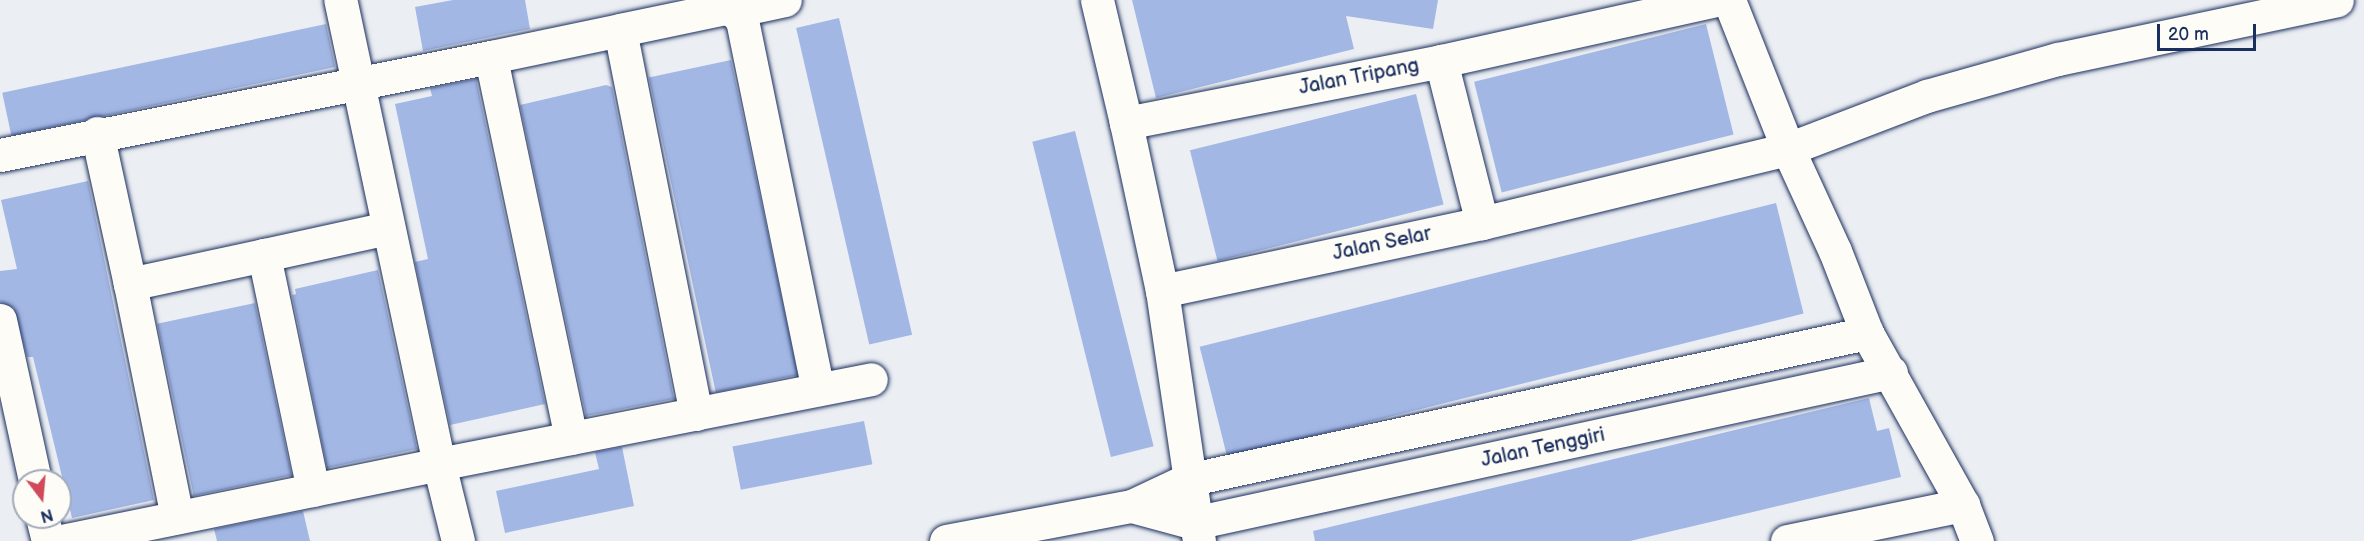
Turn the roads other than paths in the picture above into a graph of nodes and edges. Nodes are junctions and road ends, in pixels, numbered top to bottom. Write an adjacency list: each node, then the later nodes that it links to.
1 (340, 0): 11 (street)
2 (785, 0): 7 (street)
3 (1096, 0): 12 (street)
4 (1716, 0): 10 (street, Jalan Tripang)
5 (1729, 0): 14 (street)
6 (2337, 0): 14 (street, Jalan Selar)
7 (734, 11): 8 (street); 25 (street)
8 (620, 30): 9 (street); 26 (street)
9 (491, 57): 11 (street); 27 (street)
10 (1441, 61): 12 (street, Jalan Tripang); 16 (street)
11 (356, 83): 13 (street); 17 (street)
12 (1126, 123): 20 (street)
13 (97, 133): 15 (street); 19 (street)
14 (1788, 149): 16 (street, Jalan Selar); 22 (street)
15 (0, 154)
16 (1482, 223): 20 (street, Jalan Selar)
17 (388, 228): 18 (street); 28 (street)
18 (264, 255): 19 (street); 31 (street)
19 (130, 284): 34 (street)
20 (1162, 291): 30 (street)
21 (0, 320): 29 (street)
22 (1867, 333): 23 (street); 30 (street)
23 (1891, 372): 32 (street); 35 (street, Jalan Tenggiri)
24 (871, 379): 25 (street)
25 (818, 389): 26 (street)
26 (696, 414): 27 (street)
27 (571, 438): 28 (street)
28 (439, 464): 31 (street); 37 (street)
29 (32, 469)
30 (1187, 480): 33 (street); 35 (street)
31 (314, 490): 34 (street)
32 (1963, 505): 39 (street); 40 (street)
33 (1132, 506): 35 (street); 38 (street)
34 (177, 517): 36 (street)
35 (1197, 532)
36 (62, 541)
37 (458, 541)
38 (946, 541)
39 (1788, 541)
40 (1977, 541)

